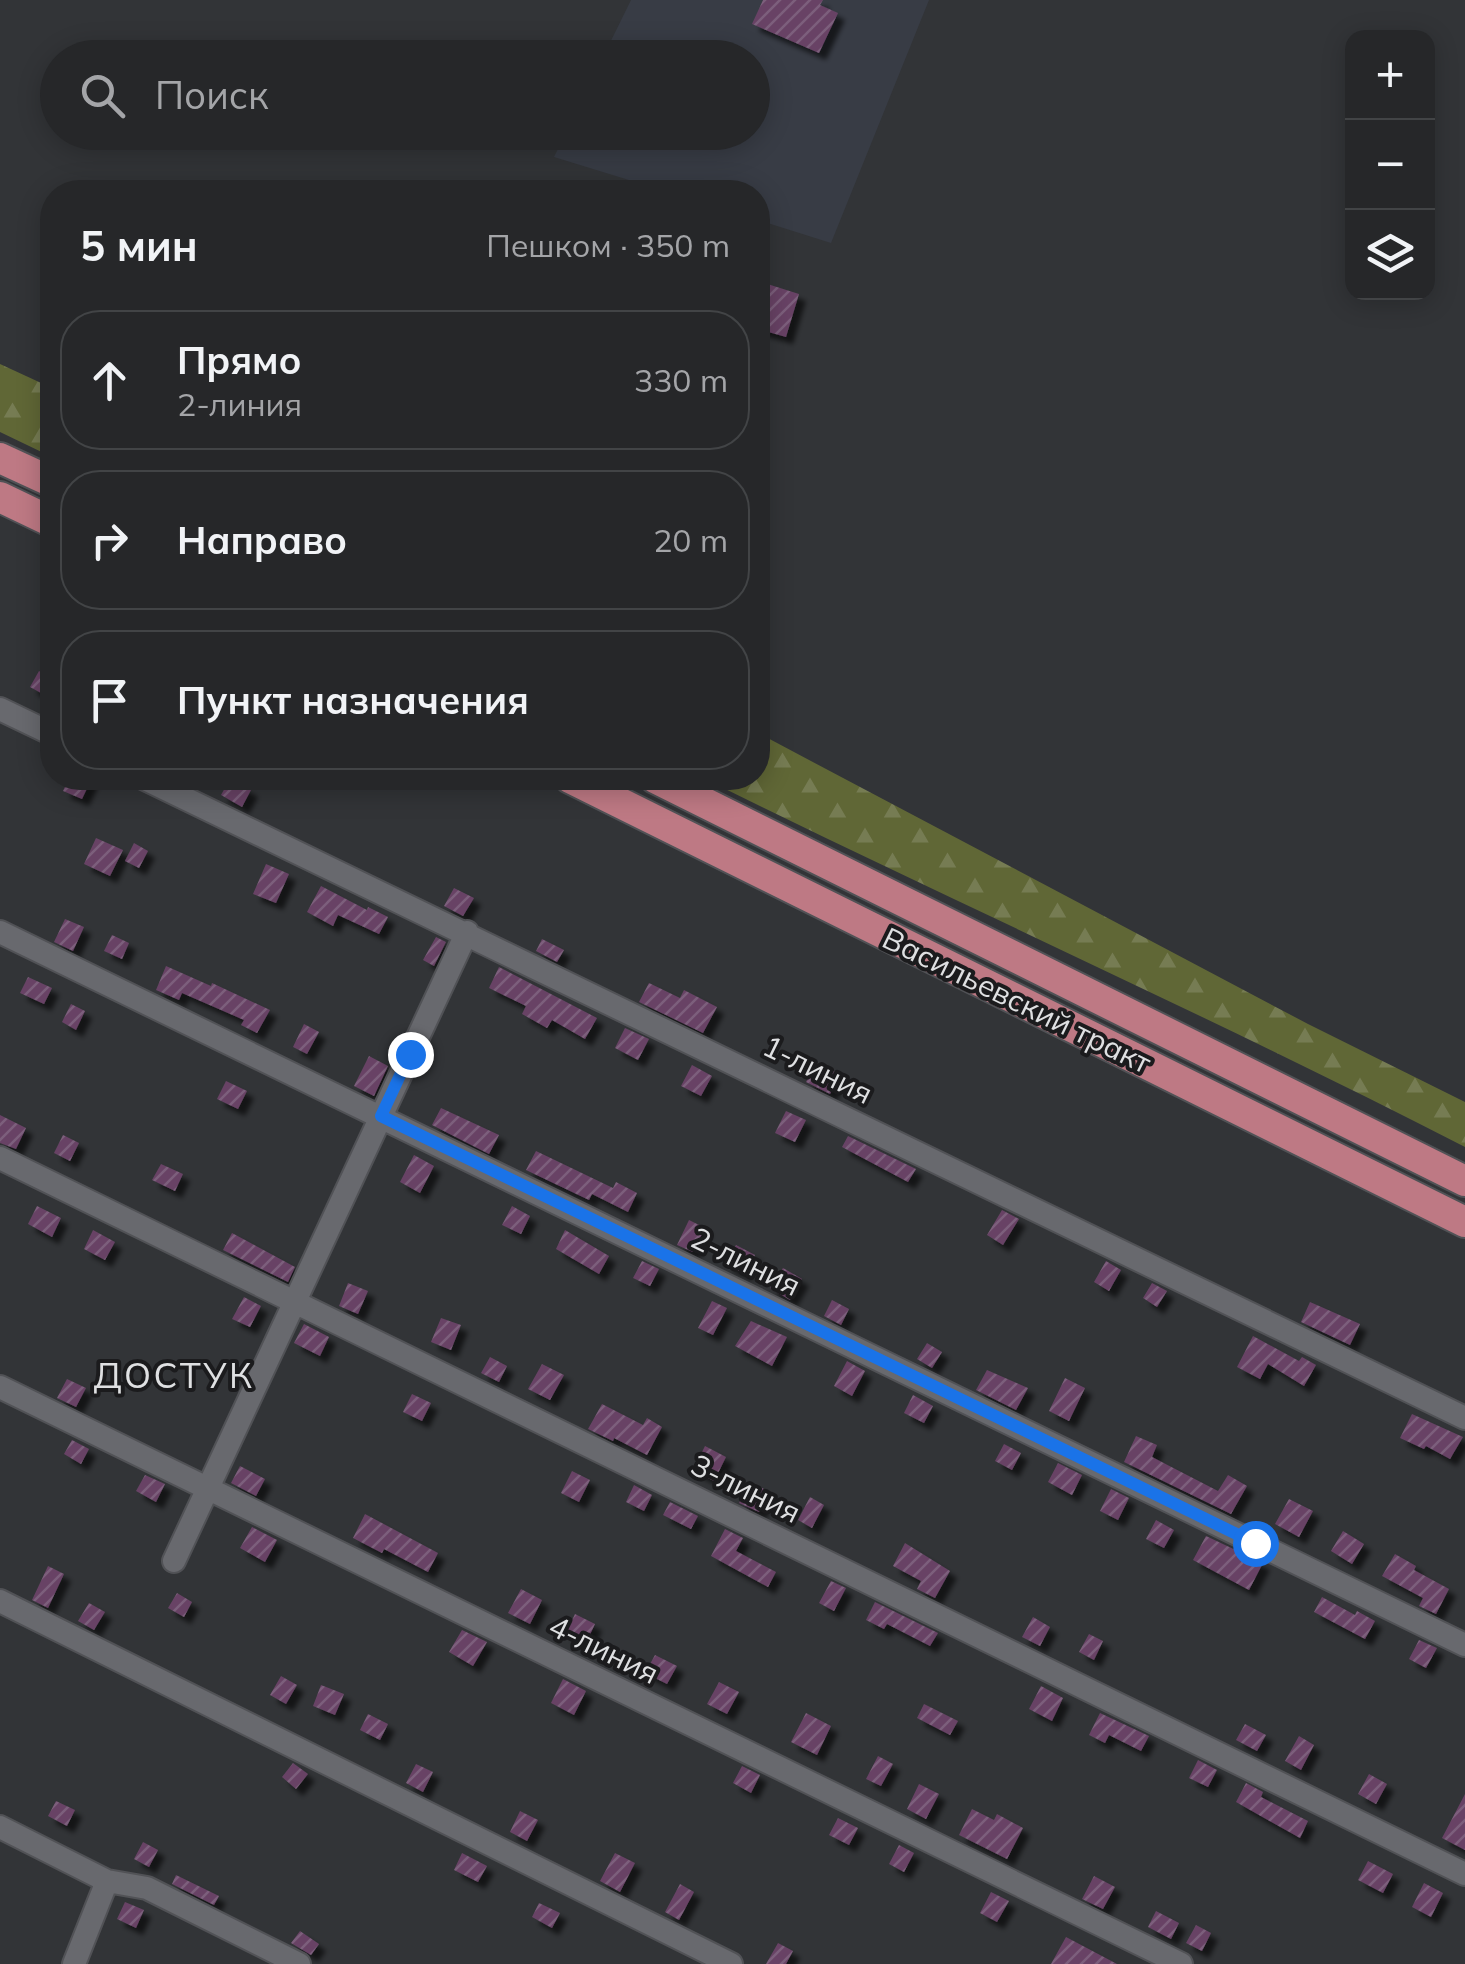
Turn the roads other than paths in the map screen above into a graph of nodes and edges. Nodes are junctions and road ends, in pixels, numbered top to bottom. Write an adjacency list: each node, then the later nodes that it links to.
1 (0, 458): 2 (main road)
2 (40, 476)
3 (0, 497): 4 (main road)
4 (40, 516)
5 (0, 709): 6 (street)
6 (40, 728)
7 (168, 790): 11 (street, 1-линия)
8 (594, 790): 15 (main road, Васильевский тракт)
9 (678, 790): 14 (main road, Васильевский тракт)
10 (0, 932): 12 (street, 2-линия)
11 (467, 932): 12 (street); 18 (street, 1-линия)
12 (381, 1116): 16 (street); 22 (street, 2-линия)
13 (0, 1158): 16 (street, 3-линия)
14 (1465, 1181)
15 (1465, 1222)
16 (296, 1300): 19 (street); 24 (street, 3-линия)
17 (0, 1387): 19 (street, 4-линия)
18 (1465, 1418)
19 (207, 1489): 20 (street); 29 (street, 4-линия)
20 (174, 1561)
21 (0, 1600): 28 (street)
22 (1465, 1645)
23 (0, 1827): 25 (street)
24 (1465, 1874)
25 (108, 1881): 26 (street); 27 (street)
26 (74, 1964)
27 (299, 1964)
28 (732, 1964)
29 (1181, 1964)

